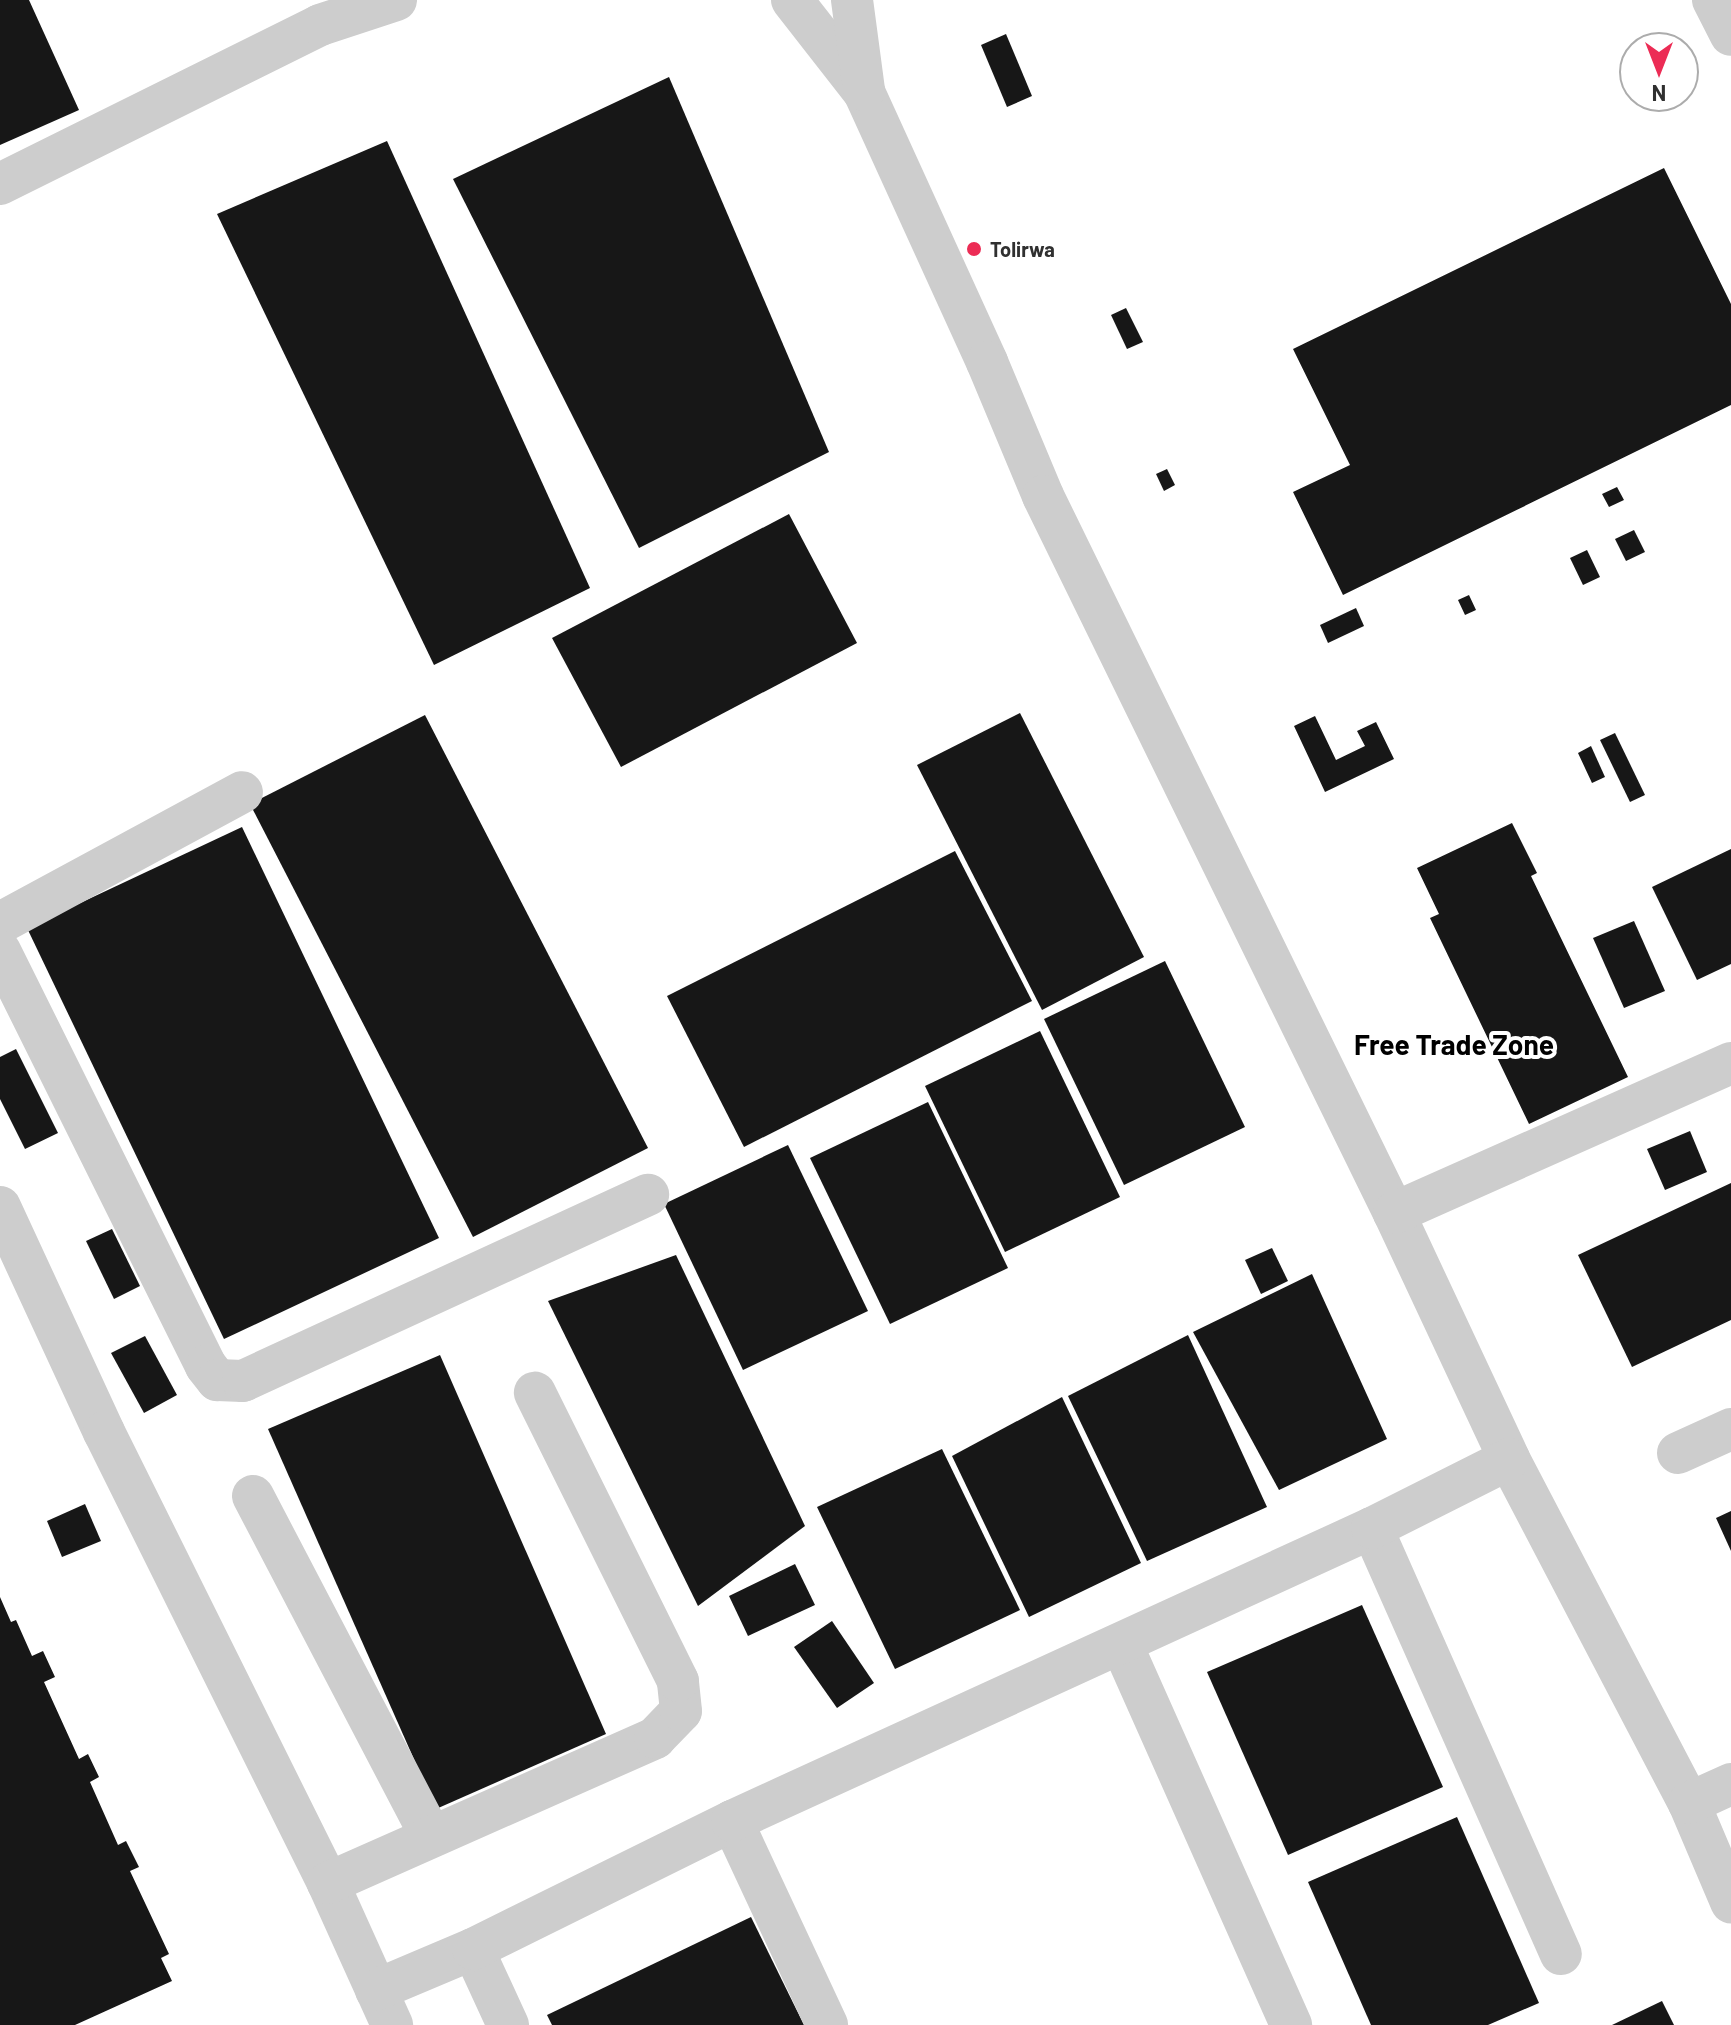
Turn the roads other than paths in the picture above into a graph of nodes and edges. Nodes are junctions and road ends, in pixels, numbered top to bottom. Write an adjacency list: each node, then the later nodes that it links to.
1 (396, 0): 7 (lane)
2 (792, 0): 6 (lane)
3 (852, 0): 6 (lane)
4 (1713, 0): 5 (lane)
5 (1731, 35)
6 (864, 92): 14 (lane)
7 (0, 184)
8 (242, 792): 9 (lane)
9 (0, 923)
10 (0, 951): 12 (lane)
11 (1731, 1063): 14 (lane)
12 (648, 1195)
13 (0, 1207): 26 (lane)
14 (1394, 1213): 18 (lane)
15 (535, 1393): 25 (lane)
16 (1731, 1429): 17 (lane)
17 (1678, 1453)
18 (1509, 1459): 20 (lane); 23 (lane)
19 (253, 1496): 25 (lane)
20 (1372, 1528): 21 (lane); 29 (lane)
21 (1122, 1645): 24 (lane); 33 (lane)
22 (1731, 1784): 23 (lane)
23 (1689, 1803): 27 (lane)
24 (732, 1821): 28 (lane); 32 (lane)
25 (430, 1835): 26 (lane)
26 (328, 1883): 30 (lane)
27 (1731, 1902)
28 (473, 1949): 30 (lane); 31 (lane)
29 (1561, 1954)
30 (384, 2008)
31 (508, 2025)
32 (827, 2025)
33 (1291, 2025)

